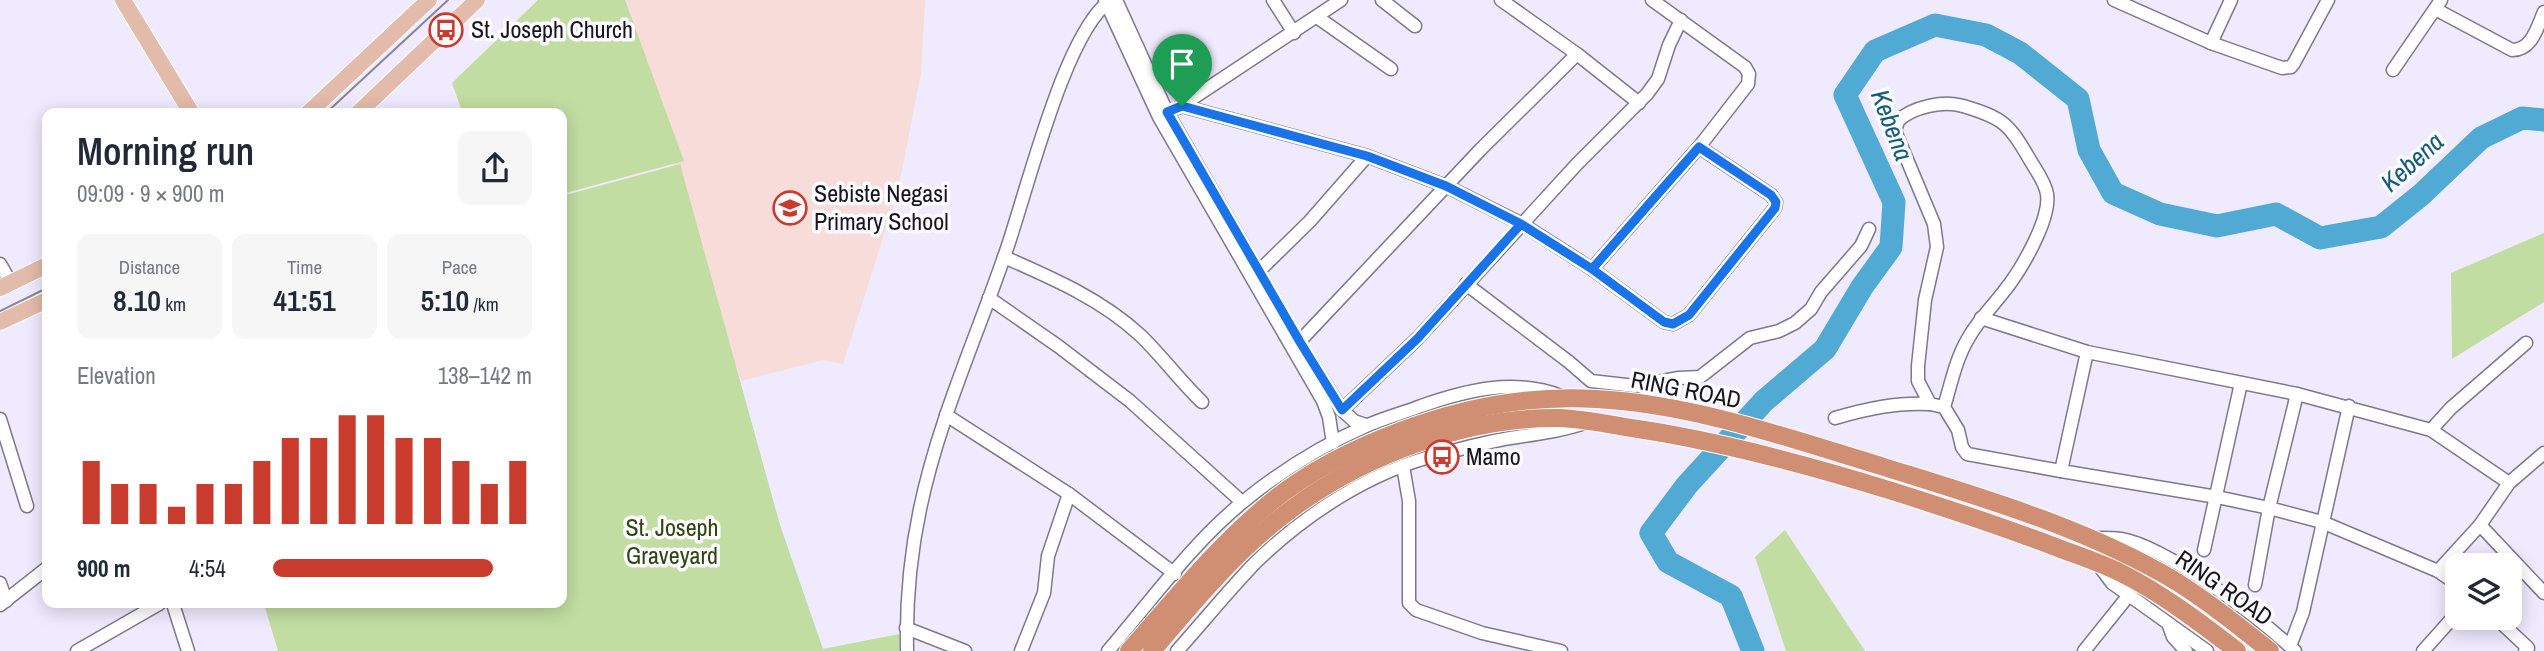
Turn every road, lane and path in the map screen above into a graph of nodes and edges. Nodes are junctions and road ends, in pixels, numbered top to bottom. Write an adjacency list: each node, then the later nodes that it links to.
1 (123, 0): 26 (main road)
2 (429, 0): 27 (main road)
3 (477, 0): 28 (main road)
4 (1273, 0): 19 (street)
5 (1340, 0): 16 (street)
6 (1382, 0): 18 (street)
7 (1502, 0): 21 (street)
8 (1652, 0): 13 (street)
9 (2117, 0): 20 (street)
10 (2231, 0): 20 (street)
11 (2328, 0): 20 (street)
12 (1109, 1): 29 (street); 35 (street)
13 (1668, 4): 17 (street)
14 (2439, 5): 15 (street); 23 (street)
15 (2544, 12)
16 (1317, 18): 19 (street); 22 (street)
17 (1681, 20): 24 (street); 30 (street)
18 (1415, 26)
19 (1294, 33): 25 (street)
20 (2211, 43)
21 (1577, 54): 24 (street); 32 (street)
22 (1391, 69)
23 (2393, 70)
24 (1639, 103): 33 (street)
25 (1182, 106): 29 (street); 31 (street)
26 (188, 108)
27 (313, 108)
28 (363, 108)
29 (1163, 115): 39 (street); 63 (street)
30 (1699, 147): 38 (street); 38 (street)
31 (1367, 156): 32 (street); 39 (street)
32 (1446, 186): 33 (street); 46 (street)
33 (1521, 224): 38 (street); 40 (street)
34 (1869, 229): 40 (street)
35 (1004, 257): 42 (street); 52 (street)
36 (0, 264): 41 (street)
37 (42, 267): 41 (main road)
38 (1592, 269)
39 (1259, 271): 46 (street)
40 (1466, 284): 56 (street)
41 (5, 285)
42 (989, 298): 57 (street); 70 (street)
43 (42, 302): 45 (main road)
44 (1981, 318): 48 (street); 53 (street); 55 (street)
45 (0, 322)
46 (1300, 342): 56 (street)
47 (2526, 343): 62 (street)
48 (2087, 352): 49 (street); 66 (street)
49 (2241, 383): 50 (street); 69 (street)
50 (2297, 394): 54 (street); 72 (street)
51 (1568, 398): 61 (street); 75 (highway, RING ROAD); 102 (highway, RING ROAD)
52 (1202, 402)
53 (1930, 404): 55 (street); 58 (street)
54 (2349, 406): 62 (street); 73 (street)
55 (1944, 407): 66 (street)
56 (1342, 410): 61 (street)
57 (946, 415): 68 (street); 91 (street)
58 (1835, 418)
59 (0, 419): 71 (street)
60 (1590, 421): 65 (street); 77 (highway, RING ROAD); 103 (highway, RING ROAD)
61 (1366, 425): 63 (street)
62 (2431, 429): 67 (street)
63 (1333, 443): 70 (street)
64 (2543, 457): 67 (street)
65 (1403, 466): 104 (street); 105 (street)
66 (2061, 471): 69 (street)
67 (2509, 483): 74 (street)
68 (1069, 494): 80 (street); 100 (street)
69 (2217, 497): 72 (street); 76 (street)
70 (1242, 502): 80 (street)
71 (27, 506)
72 (2269, 508): 73 (street); 83 (street)
73 (2322, 522): 78 (street); 94 (street)
74 (2480, 525): 78 (street); 84 (street)
75 (2088, 538): 94 (street); 109 (highway, RING ROAD)
76 (2204, 550)
77 (2097, 563): 85 (street); 108 (highway, RING ROAD)
78 (2438, 571): 81 (street)
79 (42, 572): 86 (street)
80 (1175, 573): 101 (street)
81 (2445, 576)
82 (0, 583): 86 (street)
83 (2255, 585)
84 (2544, 593)
85 (2129, 595): 89 (street); 93 (street)
86 (3, 603)
87 (152, 608): 96 (street)
88 (174, 608): 97 (street)
89 (2167, 622): 106 (street); 107 (street)
90 (2445, 626): 110 (street)
91 (906, 628): 98 (street); 99 (street)
92 (2508, 630): 95 (street)
93 (2090, 648)
94 (2293, 648)
95 (2528, 650)
96 (77, 651)
97 (188, 651)
98 (907, 651)
99 (965, 651)
100 (1021, 651)
101 (1108, 651)
102 (1129, 651)
103 (1152, 651)
104 (1177, 651)
105 (1562, 651)
106 (2186, 651)
107 (2207, 651)
108 (2237, 651)
109 (2270, 651)
110 (2423, 651)

